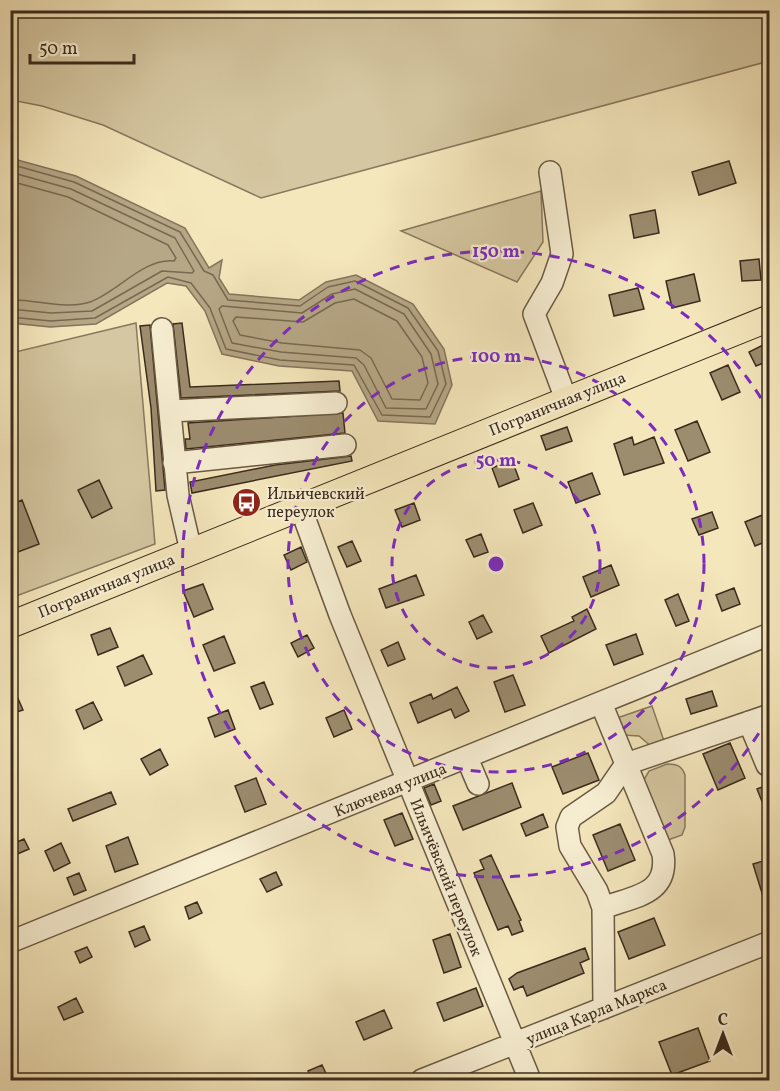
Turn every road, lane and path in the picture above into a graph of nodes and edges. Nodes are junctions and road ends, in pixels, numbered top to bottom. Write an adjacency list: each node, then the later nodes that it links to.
1 (550, 172): 4 (street)
2 (770, 318): 4 (main road, Пограничная улица)
3 (162, 329): 6 (street)
4 (566, 399): 9 (main road, Пограничная улица)
5 (336, 403): 6 (street)
6 (170, 411): 8 (street)
7 (345, 445): 8 (street)
8 (174, 464): 10 (street)
9 (300, 506): 10 (main road, Пограничная улица); 19 (street, Ильичёвский переулок)
10 (191, 551): 11 (main road, Пограничная улица)
11 (10, 625)
12 (770, 634): 13 (street, Ключевая улица)
13 (601, 703): 16 (street, Ключевая улица); 17 (street)
14 (770, 715): 15 (street)
15 (749, 722): 17 (street); 18 (street)
16 (467, 758): 19 (street, Ключевая улица); 20 (street)
17 (626, 764): 21 (street); 21 (street)
18 (767, 765)
19 (408, 782): 22 (street, Ключевая улица); 25 (street, Ильичёвский переулок)
20 (478, 784)
21 (603, 908): 24 (street)
22 (10, 942)
23 (770, 942): 24 (street, улица Карла Маркса)
24 (604, 1008): 25 (street, улица Карла Маркса)
25 (515, 1043): 26 (street, улица Карла Маркса); 27 (street, Ильичёвский переулок)
26 (422, 1080)
27 (530, 1080)

